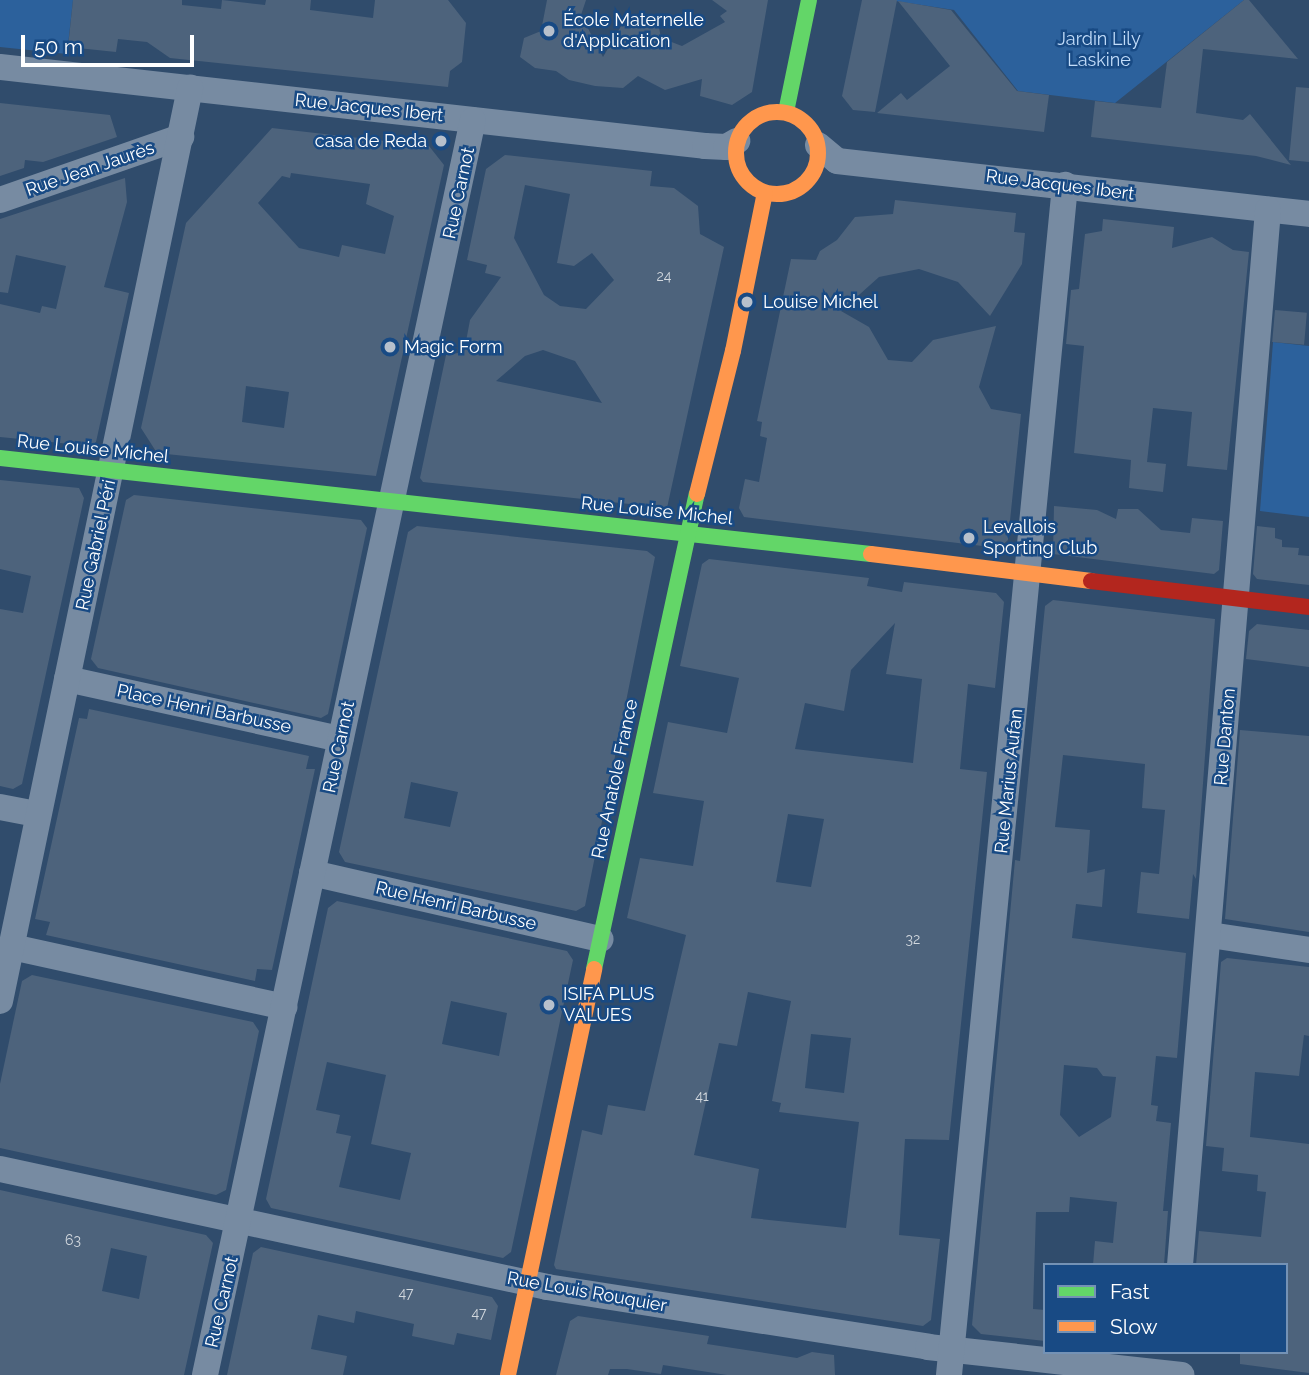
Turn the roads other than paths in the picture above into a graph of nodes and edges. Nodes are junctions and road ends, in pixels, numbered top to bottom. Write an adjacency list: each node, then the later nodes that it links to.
1 (809, 0): 4 (main road)
2 (0, 67): 3 (street, Rue Jacques Ibert)
3 (190, 88): 5 (street, Rue Jacques Ibert); 6 (street, Rue Gabriel Péri)
4 (786, 112): 7 (main road); 8 (main road)
5 (473, 120): 7 (street, Rue Jacques Ibert); 16 (street, Rue Carnot)
6 (181, 137): 11 (street, Rue Jean Jaurès); 15 (street, Rue Gabriel Péri)
7 (737, 141): 10 (main road)
8 (818, 145): 9 (street, Rue Jacques Ibert); 10 (main road)
9 (1065, 186): 12 (street, Rue Jacques Ibert); 18 (street, Rue Marius Aufan)
10 (765, 193): 17 (main road, Rue Anatole France)
11 (0, 200)
12 (1268, 209): 13 (street, Rue Jacques Ibert); 19 (street, Rue Danton)
13 (1309, 214)
14 (0, 458): 15 (main road, Rue Louise Michel)
15 (112, 470): 16 (main road, Rue Louise Michel); 21 (street, Rue Gabriel Péri)
16 (394, 503): 17 (main road, Rue Louise Michel); 22 (street, Rue Carnot)
17 (687, 532): 18 (main road, Rue Louise Michel); 27 (main road, Rue Anatole France)
18 (1029, 574): 19 (main road, Rue Louise Michel); 36 (street, Rue Marius Aufan)
19 (1237, 598): 20 (main road, Rue Louise Michel); 26 (street, Rue Danton)
20 (1309, 607)
21 (67, 679): 22 (street, Place Henri Barbusse); 28 (street, Rue Gabriel Péri)
22 (341, 739): 25 (street, Rue Carnot)
23 (0, 807): 24 (street)
24 (32, 813)
25 (312, 873): 27 (street, Rue Henri Barbusse); 31 (street, Rue Carnot)
26 (1210, 935): 29 (street); 34 (street, Rue Danton)
27 (601, 939): 35 (main road, Rue Anatole France)
28 (12, 947): 30 (street, Rue Gabriel Péri); 31 (street)
29 (1309, 950)
30 (0, 1001)
31 (284, 1007): 33 (street, Rue Carnot)
32 (0, 1169): 33 (street, Rue Louis Rouquier)
33 (239, 1220): 35 (street, Rue Louis Rouquier); 38 (street, Rue Carnot)
34 (1180, 1263)
35 (526, 1283): 36 (street, Rue Louis Rouquier); 39 (main road, Rue Anatole France)
36 (952, 1363): 37 (street, Rue Louis Rouquier)
37 (1174, 1369)
38 (205, 1375)
39 (508, 1375)

